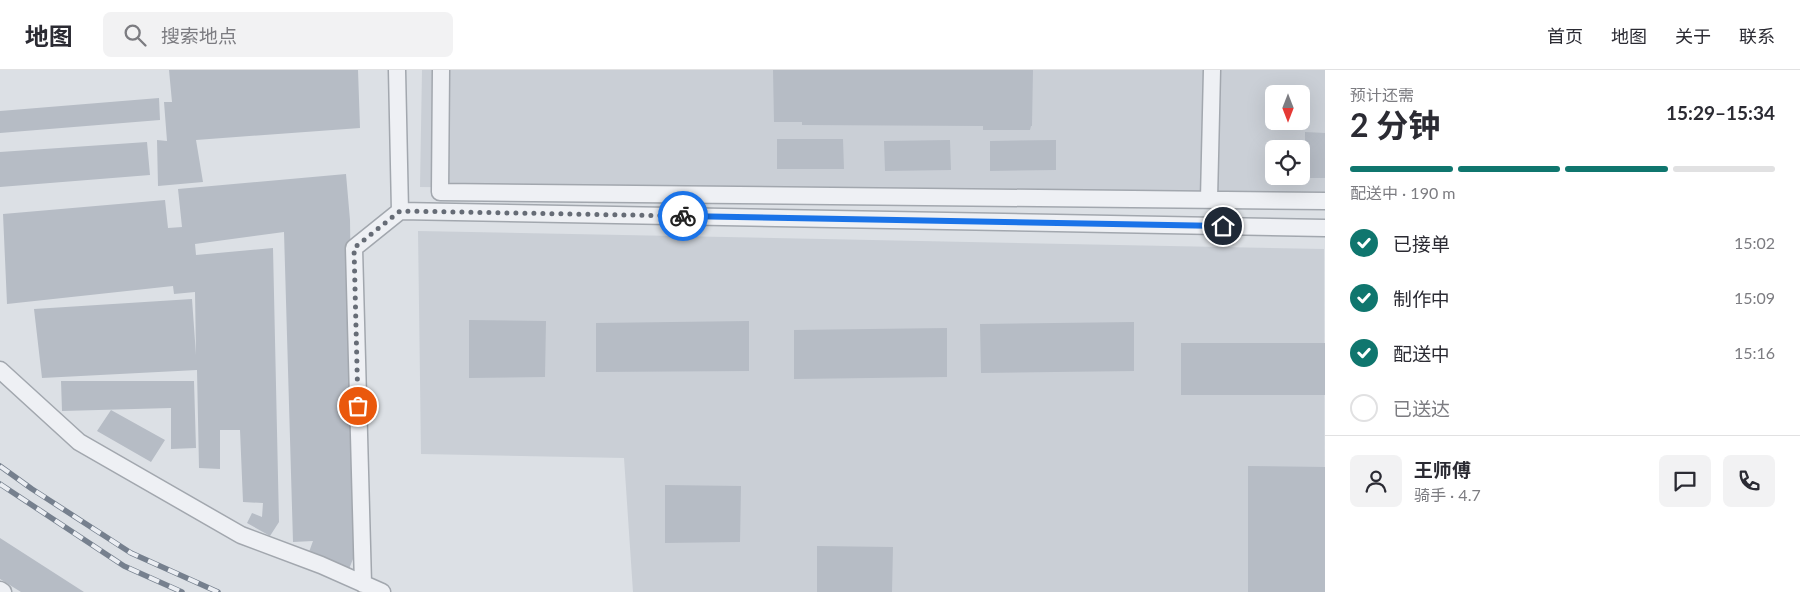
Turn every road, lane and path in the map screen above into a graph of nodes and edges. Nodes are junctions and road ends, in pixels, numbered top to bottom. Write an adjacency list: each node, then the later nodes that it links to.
1 (397, 70): 6 (street)
2 (441, 70): 4 (street)
3 (1212, 70): 4 (street)
4 (1209, 199): 5 (street)
5 (1325, 201)
6 (400, 211): 7 (street); 9 (street)
7 (1325, 228)
8 (0, 370): 9 (street)
9 (363, 584): 12 (street)
10 (0, 590): 11 (street)
11 (3, 592)
12 (382, 592)

